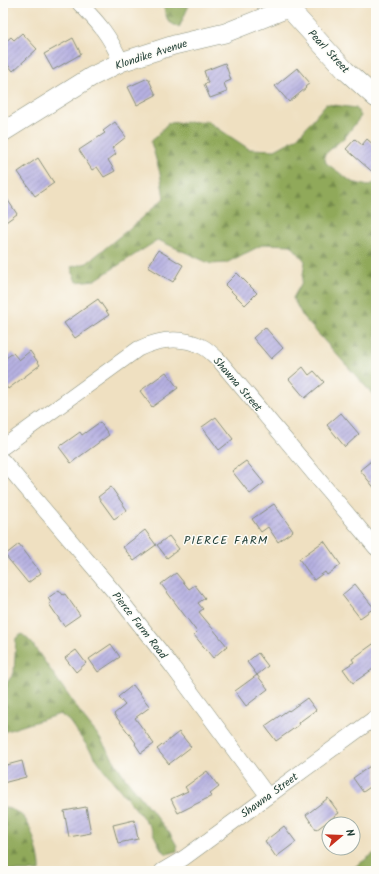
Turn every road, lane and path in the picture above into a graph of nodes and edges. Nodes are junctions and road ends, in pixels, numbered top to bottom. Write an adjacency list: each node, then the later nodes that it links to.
1 (79, 3): 3 (street)
2 (286, 6): 3 (street, Klondike Avenue); 4 (street, Pearl Street)
3 (121, 62): 5 (street, Klondike Avenue)
4 (376, 98)
5 (3, 132)
6 (3, 447): 8 (street, Shawna Street)
7 (3, 461): 10 (street, Pierce Farm Road)
8 (376, 548)
9 (376, 717): 10 (street, Shawna Street)
10 (268, 796): 11 (street, Shawna Street)
11 (162, 871)

